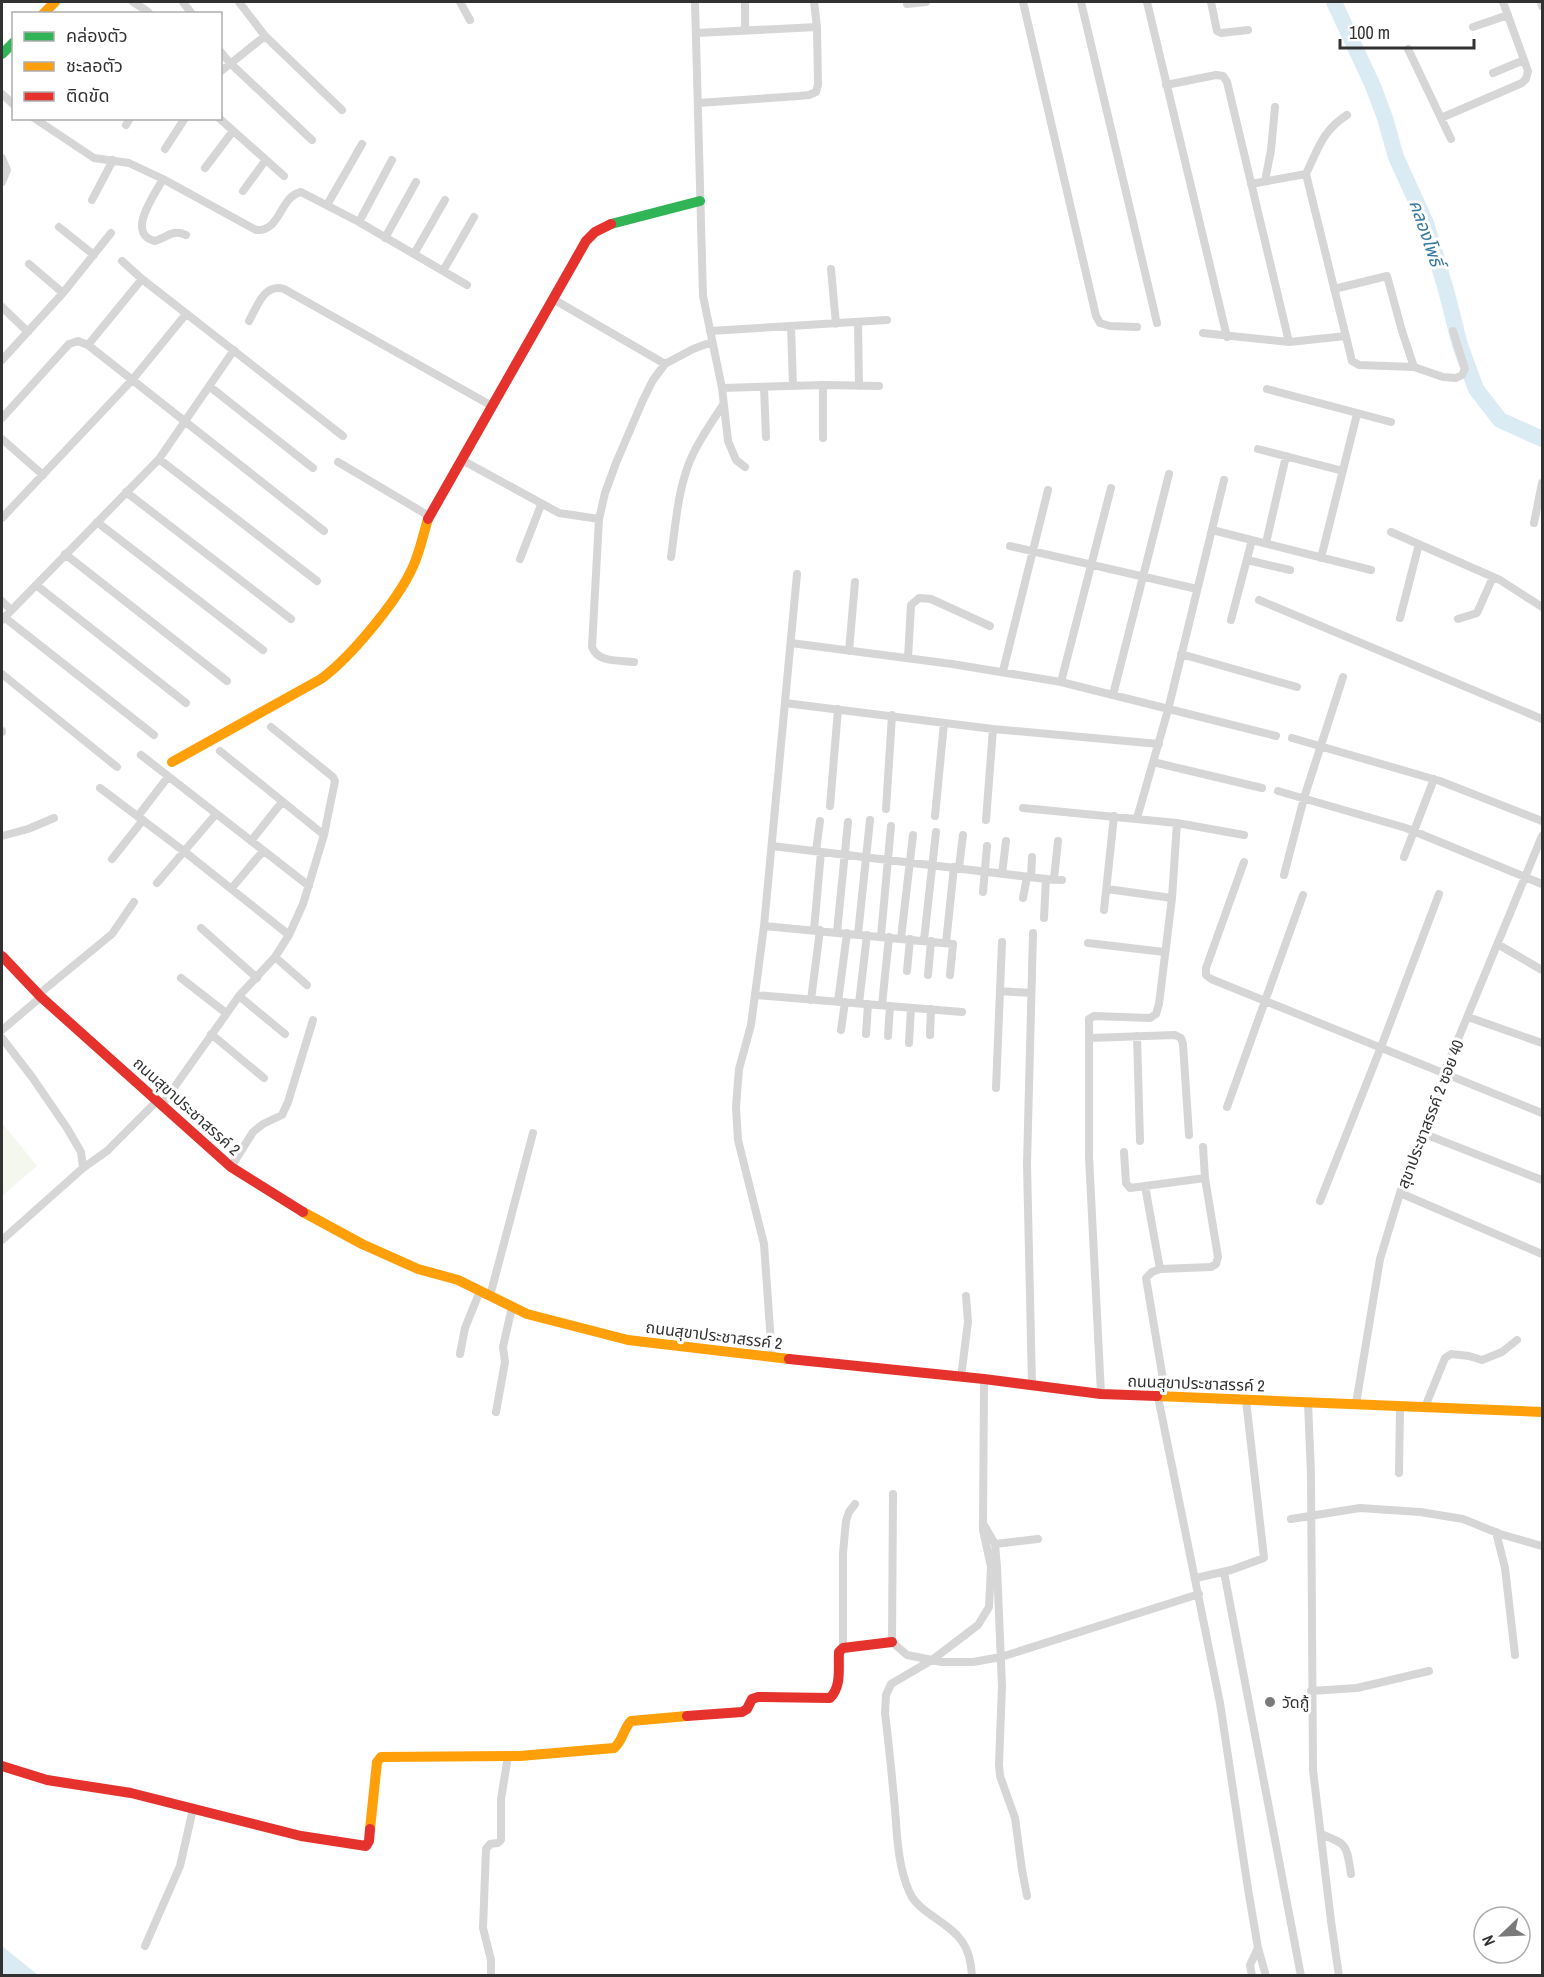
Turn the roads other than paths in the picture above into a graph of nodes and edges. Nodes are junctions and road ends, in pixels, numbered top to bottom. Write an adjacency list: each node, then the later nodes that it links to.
1 (238, 2): 22 (street)
2 (460, 2): 16 (street)
3 (694, 2): 21 (street)
4 (744, 2): 19 (street)
5 (814, 2): 17 (street)
6 (926, 2): 13 (street)
7 (1023, 2): 85 (street)
8 (1082, 2): 82 (street)
9 (1147, 2): 29 (street)
10 (1211, 2): 20 (street)
11 (1503, 2): 15 (street)
12 (1541, 2): 14 (street)
13 (907, 4)
14 (1542, 6)
15 (1508, 15): 18 (street); 25 (street)
16 (470, 20)
17 (817, 27): 19 (street); 30 (street)
18 (1473, 27)
19 (745, 30): 21 (street)
20 (1248, 30)
21 (696, 33): 30 (street)
22 (265, 36): 26 (street); 32 (street)
23 (1408, 49): 34 (street)
24 (222, 53): 26 (street)
25 (1524, 60): 28 (street); 34 (street)
26 (230, 63): 27 (street); 40 (street)
27 (222, 70)
28 (1493, 73)
29 (1166, 86): 54 (street); 91 (street)
30 (698, 103): 58 (street)
31 (1275, 107): 53 (street)
32 (342, 110)
33 (1347, 115): 48 (street)
34 (1441, 118): 39 (street)
35 (37, 120): 44 (street)
36 (184, 120): 42 (street)
37 (221, 120): 38 (street)
38 (233, 131): 46 (street); 47 (street)
39 (1451, 139)
40 (312, 140)
41 (362, 144): 59 (street)
42 (165, 149)
43 (2, 158): 51 (street)
44 (113, 160): 50 (street); 56 (street)
45 (392, 160): 61 (street)
46 (265, 161): 49 (street); 55 (street)
47 (205, 168)
48 (1306, 174): 53 (street); 74 (street)
49 (284, 176)
50 (163, 178): 59 (street); 64 (street)
51 (2, 182)
52 (416, 182): 65 (street)
53 (1265, 182): 54 (street)
54 (1251, 184): 93 (street)
55 (243, 191)
56 (92, 200)
57 (445, 200): 66 (street)
58 (700, 201): 76 (street); 88 (street)
59 (327, 205): 61 (street)
60 (474, 217): 71 (street)
61 (359, 222): 65 (street)
62 (59, 227): 67 (street)
63 (111, 233): 67 (street)
64 (186, 235)
65 (385, 238): 66 (street)
66 (414, 254): 71 (street)
67 (94, 255): 75 (street)
68 (122, 261): 72 (street)
69 (29, 264): 75 (street)
70 (831, 269): 83 (street)
71 (443, 271): 73 (street)
72 (142, 279): 78 (street); 94 (street)
73 (467, 285)
74 (1334, 289): 90 (street); 98 (street)
75 (63, 293): 87 (street)
76 (553, 299): 97 (street); 109 (street)
77 (2, 307): 87 (street)
78 (186, 314): 95 (street); 99 (street)
79 (887, 320): 81 (street)
80 (249, 321): 109 (street)
81 (858, 322): 83 (street); 103 (street)
82 (1157, 323)
83 (836, 324): 84 (street)
84 (791, 326): 88 (street); 102 (street)
85 (1137, 327)
86 (1453, 331): 98 (street)
87 (28, 332): 96 (street)
88 (710, 332): 92 (street)
89 (1203, 333): 91 (street)
90 (1346, 336): 93 (street); 98 (street)
91 (1227, 337): 93 (street)
92 (712, 342): 97 (street); 106 (street)
93 (1289, 342)
94 (88, 345): 99 (street); 111 (street)
95 (234, 350): 101 (street); 114 (street)
96 (2, 360)
97 (665, 364): 137 (street)
98 (1414, 367)
99 (133, 379): 112 (street); 127 (street)
100 (823, 385): 102 (street); 103 (street); 116 (street)
101 (209, 386): 112 (street); 124 (street)
102 (793, 386): 105 (street)
103 (859, 386): 104 (street)
104 (879, 386)
105 (764, 387): 106 (street); 115 (street)
106 (722, 388): 108 (street)
107 (1267, 389): 110 (street)
108 (723, 405): 123 (street); 149 (street)
109 (492, 406): 121 (street)
110 (1357, 414): 113 (street); 125 (street)
111 (2, 418)
112 (184, 422): 120 (street); 141 (street)
113 (1391, 422)
114 (343, 436)
115 (766, 437)
116 (823, 438)
117 (2, 439): 127 (street)
118 (1258, 449): 119 (street)
119 (1286, 456): 125 (street); 144 (street)
120 (159, 459): 132 (street); 159 (street)
121 (462, 460): 133 (street); 135 (street)
122 (338, 462): 135 (street)
123 (744, 467)
124 (313, 468)
125 (1343, 471): 150 (street)
126 (1169, 474): 157 (street)
127 (43, 475): 136 (street)
128 (1224, 480): 140 (street)
129 (1542, 483): 134 (street)
130 (1111, 488): 153 (street)
131 (1048, 490): 147 (street)
132 (126, 492): 138 (street); 169 (street)
133 (541, 505): 137 (street); 151 (street)
134 (1540, 510): 139 (street)
135 (429, 516): 202 (street)
136 (2, 518)
137 (599, 519): 178 (street)
138 (97, 522): 148 (street); 174 (street)
139 (1534, 523)
140 (1212, 530): 143 (street); 162 (street)
141 (324, 531)
142 (1391, 532): 145 (street)
143 (1252, 540): 144 (street); 152 (street)
144 (1266, 543): 150 (street)
145 (1419, 544): 158 (street); 168 (street)
146 (1010, 546): 147 (street)
147 (1033, 551): 153 (street); 179 (street)
148 (66, 554): 161 (street); 182 (street)
149 (671, 557)
150 (1321, 558): 155 (street)
151 (520, 559)
152 (1247, 560): 154 (street); 171 (street)
153 (1091, 565): 157 (street); 183 (street)
154 (1290, 570)
155 (1371, 570)
156 (797, 574): 173 (street)
157 (1143, 576): 162 (street); 185 (street)
158 (1493, 577): 165 (street); 170 (street)
159 (317, 581)
160 (855, 582): 175 (street)
161 (36, 585): 166 (street); 187 (street)
162 (1197, 589): 176 (street)
163 (1259, 600): 191 (street)
164 (2, 601): 166 (street)
165 (1542, 606)
166 (11, 610): 167 (street)
167 (3, 618): 195 (street)
168 (1400, 618)
169 (291, 619)
170 (1458, 619)
171 (1231, 620)
172 (990, 626): 177 (street)
173 (791, 643): 175 (street); 186 (street)
174 (263, 650)
175 (849, 651): 177 (street)
176 (1181, 654): 184 (street); 189 (street)
177 (908, 658): 179 (street)
178 (634, 662)
179 (1003, 671): 183 (street)
180 (2, 674): 204 (street)
181 (1343, 677): 199 (street)
182 (227, 681)
183 (1061, 682): 185 (street)
184 (1297, 687)
185 (1113, 695): 189 (street)
186 (785, 703): 188 (street); 239 (street)
187 (186, 704)
188 (838, 709): 190 (street); 212 (street)
189 (1168, 710): 196 (street); 198 (street)
190 (892, 715): 192 (street); 214 (street)
191 (1542, 719)
192 (944, 723): 194 (street); 216 (street)
193 (271, 727): 230 (street)
194 (993, 729): 198 (street); 222 (street)
195 (154, 735)
196 (1276, 736)
197 (1292, 738): 199 (street)
198 (1159, 744): 203 (street)
199 (1320, 746): 206 (street); 210 (street)
200 (220, 751): 211 (street)
201 (141, 755): 205 (street)
202 (172, 762)
203 (1153, 762): 208 (street); 220 (street)
204 (117, 767)
205 (168, 777): 215 (street); 219 (street)
206 (1434, 779): 224 (street); 228 (street)
207 (100, 788): 219 (street)
208 (1262, 788)
209 (1278, 791): 210 (street)
210 (1304, 798): 228 (street); 256 (street)
211 (282, 802): 230 (street); 238 (street)
212 (830, 806)
213 (1023, 808): 217 (street)
214 (886, 809)
215 (216, 814): 238 (street); 242 (street)
216 (935, 816)
217 (1114, 816): 220 (street); 264 (street)
218 (54, 818): 234 (street)
219 (141, 818): 242 (street); 248 (street)
220 (1137, 818): 226 (street)
221 (870, 820): 245 (street)
222 (987, 820)
223 (820, 821): 243 (street)
224 (1542, 821)
225 (848, 822): 244 (street)
226 (1177, 823): 233 (street); 269 (street)
227 (891, 826): 249 (street)
228 (1413, 831): 247 (street); 258 (street)
229 (936, 832): 252 (street)
230 (324, 835): 262 (street)
231 (913, 835): 250 (street)
232 (963, 835): 253 (street)
233 (1244, 835)
234 (2, 836)
235 (1542, 836): 258 (street, สุขาประชาสรรค์ 2 ซอย 40)
236 (1006, 841): 255 (street)
237 (1058, 841): 259 (street)
238 (251, 842): 241 (street)
239 (772, 846): 243 (street); 273 (street)
240 (987, 846): 254 (street)
241 (263, 851): 262 (street); 263 (street)
242 (186, 852): 260 (street); 263 (street)
243 (818, 852): 244 (street); 275 (street)
244 (845, 854): 245 (street); 276 (street)
245 (866, 856): 249 (street); 279 (street)
246 (1032, 857): 257 (street)
247 (1404, 857)
248 (112, 859)
249 (888, 859): 250 (street); 281 (street)
250 (910, 862): 252 (street); 282 (street)
251 (1244, 862): 305 (street)
252 (933, 864): 253 (street); 284 (street)
253 (956, 867): 254 (street); 286 (street)
254 (986, 871): 255 (street); 265 (street)
255 (1002, 874): 257 (street)
256 (1284, 875)
257 (1029, 877): 259 (street); 268 (street)
258 (1526, 878): 261 (street); 288 (street, สุขาประชาสรรค์ 2 ซอย 40)
259 (1054, 879): 272 (street)
260 (157, 883)
261 (1542, 884)
262 (309, 886): 280 (street)
263 (231, 889): 280 (street)
264 (1107, 889): 269 (street); 271 (street)
265 (983, 892)
266 (1439, 894): 328 (street)
267 (1303, 895): 305 (street)
268 (1023, 898)
269 (1172, 898): 289 (street)
270 (134, 902): 301 (street)
271 (1104, 910)
272 (1044, 918)
273 (764, 926): 275 (street); 302 (street)
274 (201, 928): 297 (street)
275 (817, 930): 276 (street); 304 (street)
276 (837, 932): 277 (street)
277 (847, 933): 279 (street); 306 (street)
278 (1033, 933): 300 (street)
279 (862, 934): 281 (street); 307 (street)
280 (289, 935): 291 (street)
281 (885, 937): 282 (street); 309 (street)
282 (901, 938): 283 (street)
283 (910, 939): 284 (street); 293 (street)
284 (928, 941): 286 (street); 294 (street)
285 (1002, 942): 299 (street)
286 (946, 943): 295 (street)
287 (1088, 943): 289 (street)
288 (1499, 945): 292 (street); 314 (street, สุขาประชาสรรค์ 2 ซอย 40)
289 (1164, 952): 325 (street)
290 (2, 956): 301 (street, ถนนสุขาประชาสรรค์ 2)
291 (275, 957): 297 (street); 298 (street)
292 (1542, 970)
293 (907, 971)
294 (928, 975)
295 (950, 975)
296 (181, 978): 313 (street)
297 (257, 978): 303 (street)
298 (307, 985)
299 (1000, 991): 300 (street); 331 (street)
300 (1031, 993): 359 (street)
301 (40, 995): 316 (street); 332 (street, ถนนสุขาประชาสรรค์ 2)
302 (756, 995): 304 (street); 356 (street)
303 (239, 996): 313 (street); 319 (street)
304 (811, 1000): 306 (street)
305 (1265, 1000): 328 (street); 333 (street)
306 (841, 1002): 307 (street); 317 (street)
307 (859, 1003): 308 (street)
308 (868, 1004): 309 (street); 320 (street)
309 (886, 1006): 310 (street); 322 (street)
310 (911, 1008): 311 (street); 326 (street)
311 (931, 1009): 312 (street); 321 (street)
312 (962, 1012)
313 (226, 1013): 318 (street)
314 (1468, 1017): 327 (street); 329 (street, สุขาประชาสรรค์ 2 ซอย 40)
315 (313, 1020): 341 (street)
316 (2, 1030)
317 (841, 1030)
318 (210, 1034): 330 (street); 332 (street)
319 (285, 1034)
320 (866, 1034)
321 (930, 1035)
322 (888, 1036)
323 (1137, 1036): 325 (street); 337 (street); 338 (street)
324 (2, 1038): 342 (street)
325 (1089, 1038): 360 (street)
326 (909, 1043)
327 (1542, 1043)
328 (1381, 1047): 329 (street); 347 (street)
329 (1444, 1073): 334 (street); 336 (street, สุขาประชาสรรค์ 2 ซอย 40)
330 (264, 1078)
331 (996, 1088)
332 (158, 1104): 341 (street, ถนนสุขาประชาสรรค์ 2); 342 (street)
333 (1227, 1107)
334 (1542, 1113)
335 (533, 1132): 351 (street)
336 (1422, 1133): 344 (street); 346 (street, สุขาประชาสรรค์ 2 ซอย 40)
337 (1189, 1135)
338 (1140, 1141)
339 (1203, 1147): 343 (street)
340 (1124, 1152): 345 (street)
341 (231, 1167): 351 (street, ถนนสุขาประชาสรรค์ 2)
342 (83, 1168): 348 (street)
343 (1205, 1178): 345 (street); 350 (street)
344 (1542, 1180)
345 (1145, 1186): 350 (street)
346 (1400, 1194): 349 (street); 364 (street, สุขาประชาสรรค์ 2 ซอย 40)
347 (1320, 1200)
348 (2, 1240)
349 (1542, 1254)
350 (1160, 1269): 361 (street)
351 (485, 1293): 353 (street, ถนนสุขาประชาสรรค์ 2); 355 (street)
352 (966, 1296): 357 (street)
353 (512, 1307): 356 (street, ถนนสุขาประชาสรรค์ 2); 367 (street)
354 (1517, 1340): 366 (street)
355 (460, 1354)
356 (772, 1357): 357 (street, ถนนสุขาประชาสรรค์ 2)
357 (961, 1377): 358 (street, ถนนสุขาประชาสรรค์ 2)
358 (984, 1379): 359 (street, ถนนสุขาประชาสรรค์ 2); 374 (street)
359 (1032, 1385): 360 (street, ถนนสุขาประชาสรรค์ 2)
360 (1101, 1394): 361 (street, ถนนสุขาประชาสรรค์ 2)
361 (1162, 1397): 362 (street, ถนนสุขาประชาสรรค์ 2); 380 (street)
362 (1246, 1400): 363 (street, ถนนสุขาประชาสรรค์ 2); 379 (street)
363 (1308, 1403): 364 (street, ถนนสุขาประชาสรรค์ 2); 372 (street)
364 (1356, 1404): 365 (street, ถนนสุขาประชาสรรค์ 2)
365 (1400, 1406): 366 (street, ถนนสุขาประชาสรรค์ 2); 369 (street)
366 (1425, 1407): 368 (street, ถนนสุขาประชาสรรค์ 2)
367 (496, 1412)
368 (1542, 1412)
369 (1399, 1473)
370 (893, 1494): 382 (street)
371 (855, 1504): 383 (street)
372 (1311, 1516): 373 (street); 375 (street); 388 (street)
373 (1291, 1519)
374 (983, 1523): 377 (street); 386 (street)
375 (1496, 1532): 378 (street); 384 (street)
376 (1038, 1539): 377 (street)
377 (995, 1544): 385 (street)
378 (1542, 1546)
379 (1224, 1572): 380 (street); 401 (street)
380 (1196, 1578): 381 (street)
381 (1199, 1594): 385 (street); 396 (street)
382 (892, 1642): 383 (street); 386 (street)
383 (843, 1648): 389 (street)
384 (1515, 1655)
385 (1001, 1657): 386 (street); 394 (street)
386 (932, 1660): 398 (street)
387 (1429, 1671): 388 (street)
388 (1311, 1691): 392 (street)
389 (508, 1756): 391 (street); 397 (street)
390 (2, 1766): 391 (street)
391 (193, 1809): 395 (street)
392 (1320, 1834): 393 (street); 402 (street)
393 (1351, 1874)
394 (1028, 1896)
395 (145, 1946)
396 (1258, 1948): 399 (street); 400 (street)
397 (491, 1976)
398 (972, 1976)
399 (1252, 1976)
400 (1266, 1976)
401 (1301, 1976)
402 (1339, 1976)

